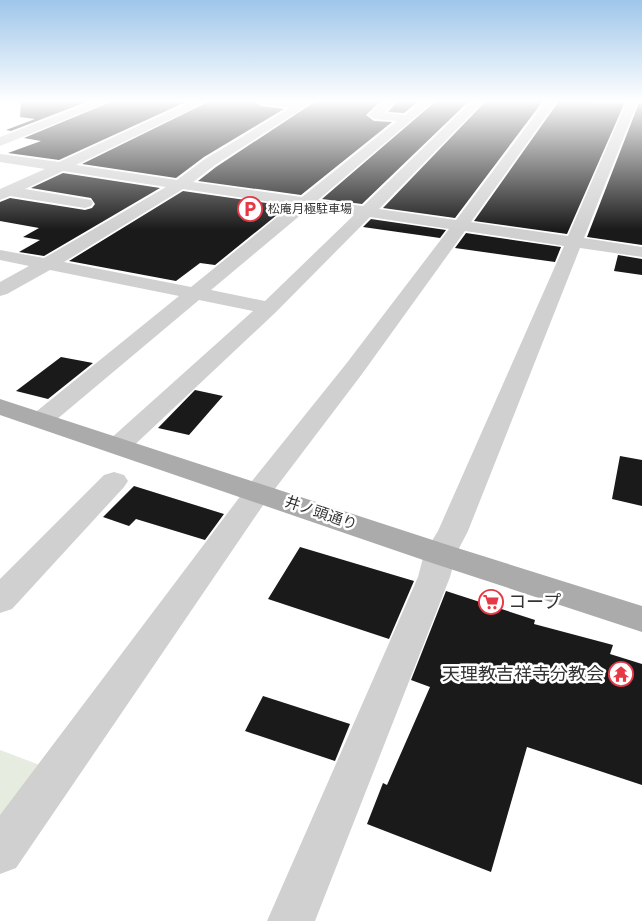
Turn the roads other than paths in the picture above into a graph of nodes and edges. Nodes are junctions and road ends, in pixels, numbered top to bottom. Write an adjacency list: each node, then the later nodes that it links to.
1 (111, 144): 8 (street)
2 (240, 144): 9 (street)
3 (377, 144): 12 (street)
4 (435, 144): 13 (street)
5 (520, 144): 14 (street)
6 (616, 144): 15 (street)
7 (0, 158): 8 (street)
8 (62, 167): 9 (street); 10 (street)
9 (181, 184): 12 (street); 18 (street)
10 (4, 193): 11 (street)
11 (85, 203)
12 (305, 203): 13 (street); 20 (street)
13 (365, 212): 14 (street); 21 (street)
14 (460, 226): 15 (street); 26 (street)
15 (574, 242): 16 (street); 27 (street)
16 (642, 252)
17 (0, 256): 18 (street)
18 (46, 265): 19 (street); 20 (street)
19 (0, 290)
20 (194, 294): 21 (street); 23 (street)
21 (269, 308): 24 (street)
22 (0, 407): 23 (main road, 井ノ頭通り)
23 (41, 420): 24 (main road, 井ノ頭通り)
24 (118, 446): 26 (main road, 井ノ頭通り)
25 (114, 480): 28 (street)
26 (258, 492): 27 (main road, 井ノ頭通り); 30 (street)
27 (440, 554): 29 (main road, 井ノ頭通り); 31 (street)
28 (0, 600)
29 (642, 619)
30 (0, 852)
31 (291, 921)

